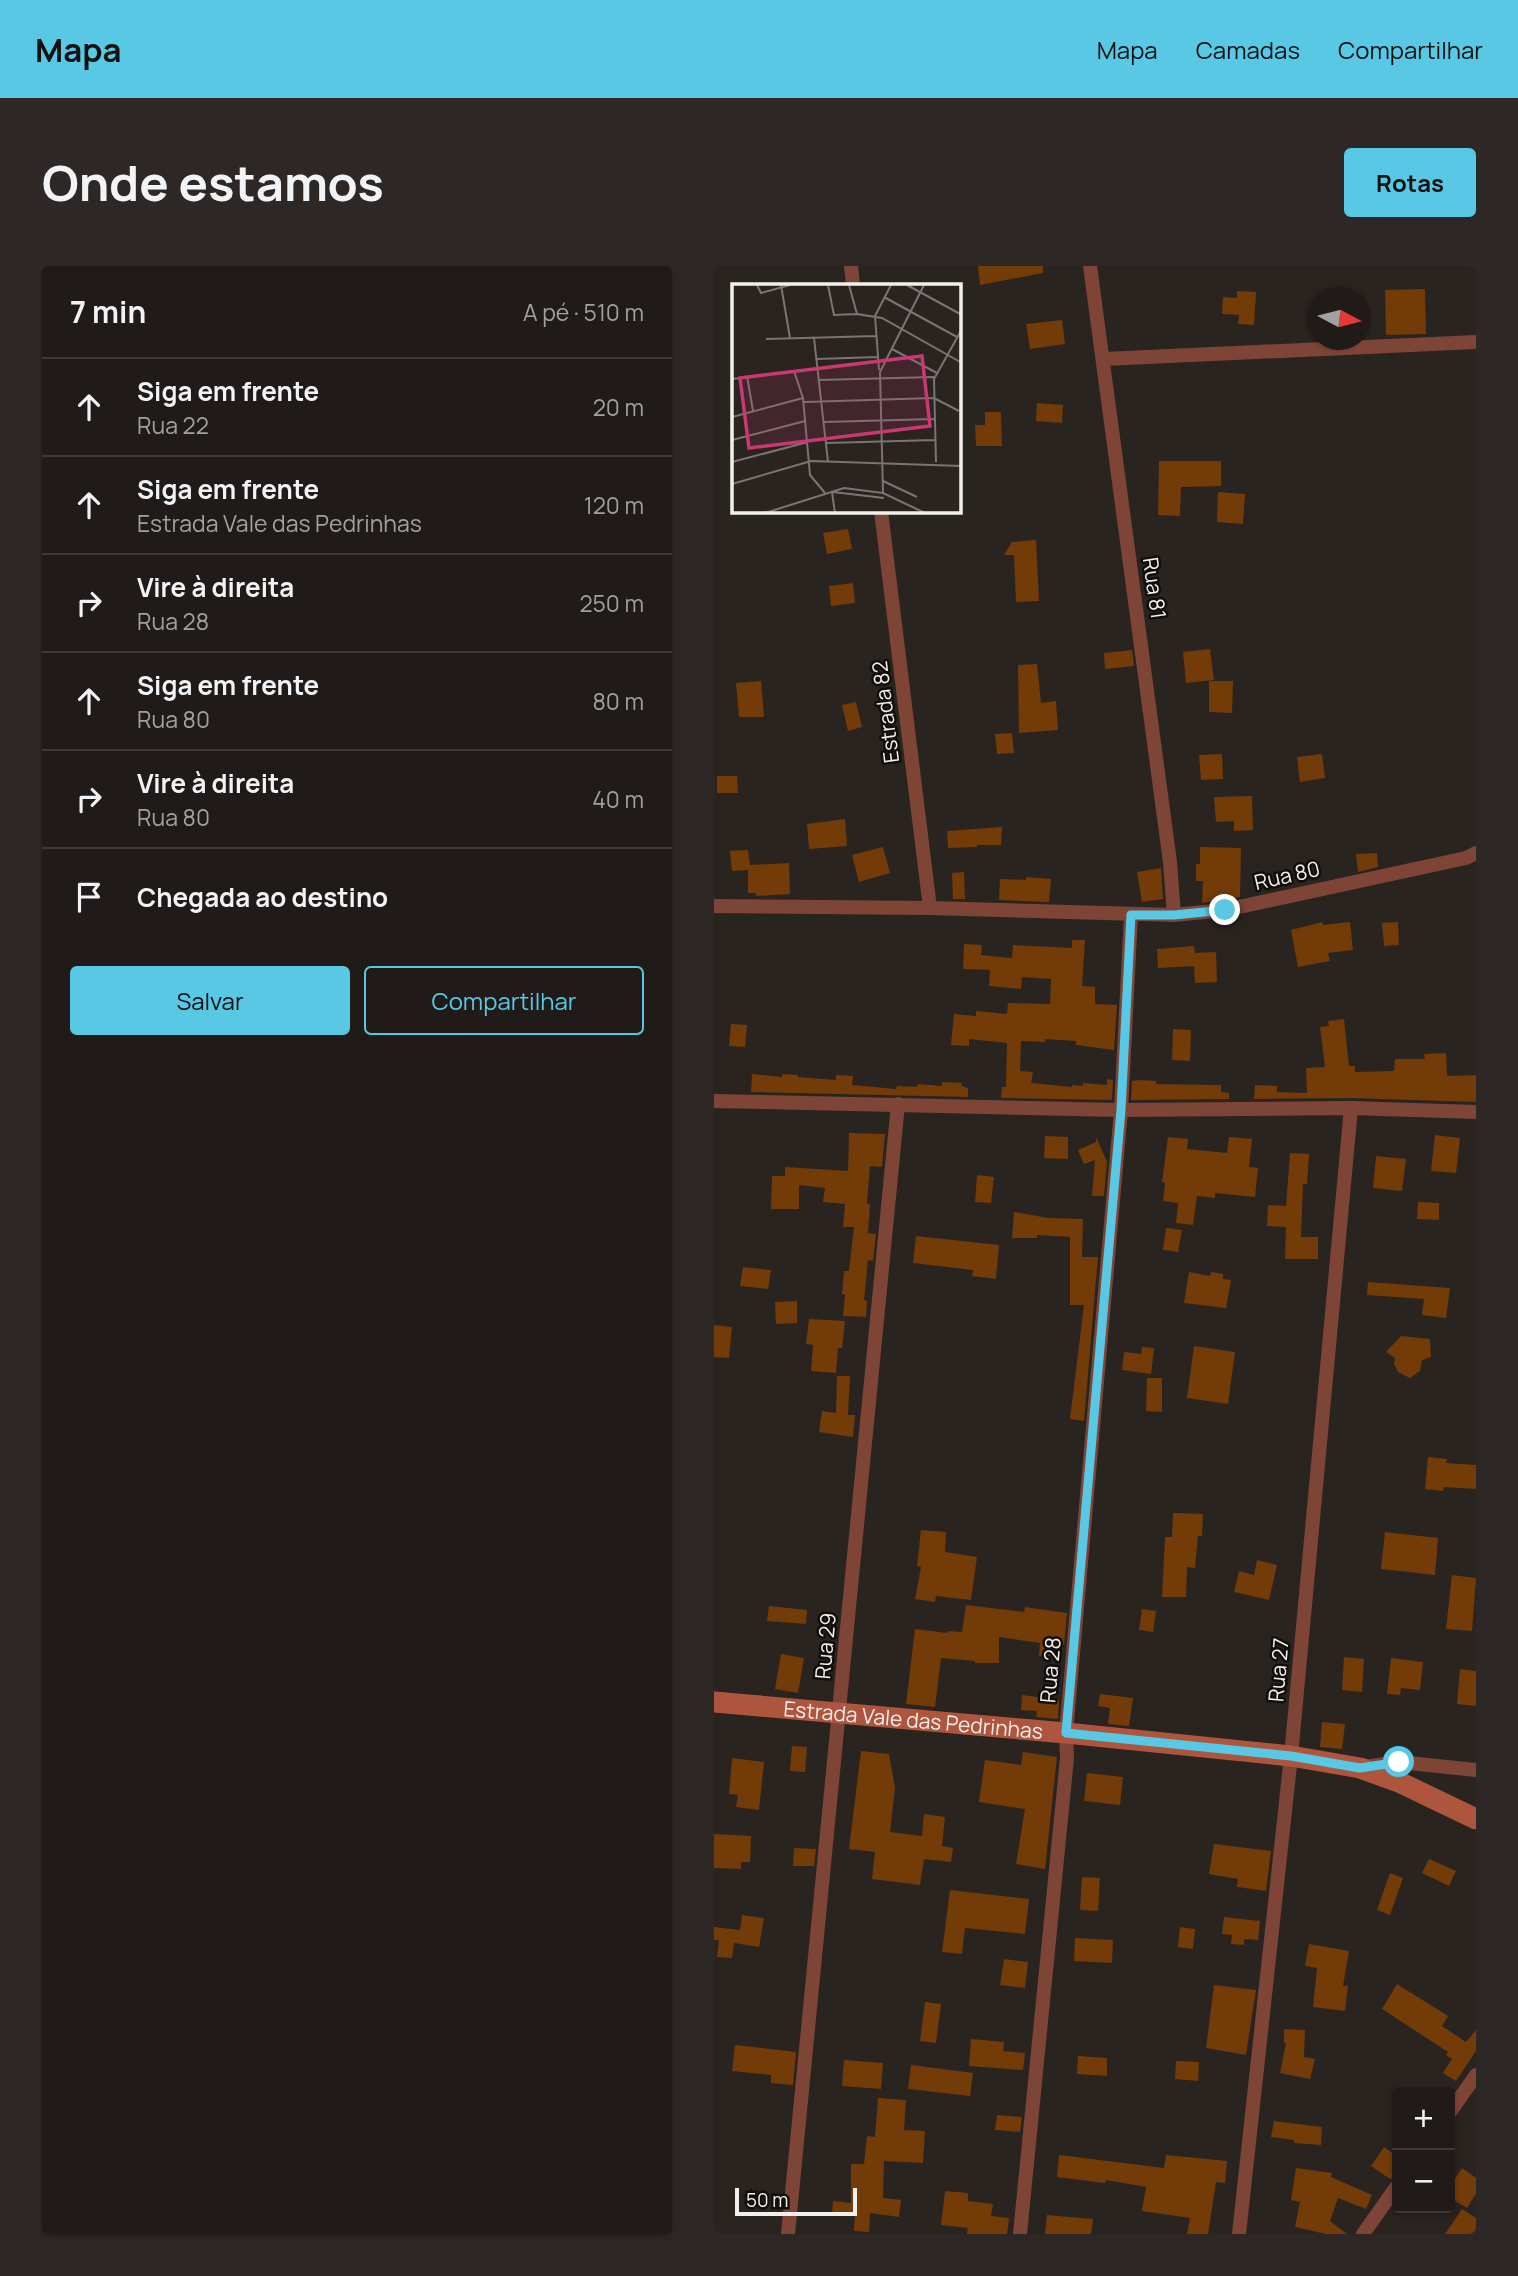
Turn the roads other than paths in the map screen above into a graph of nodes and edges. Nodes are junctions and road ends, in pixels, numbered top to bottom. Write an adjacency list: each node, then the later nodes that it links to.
1 (851, 266): 3 (street)
2 (1090, 266): 5 (street, Rua 81)
3 (853, 284)
4 (1476, 342): 5 (street)
5 (1104, 359): 11 (street, Rua 81)
6 (881, 513): 9 (street, Estrada 82)
7 (1476, 853): 11 (street, Rua 80)
8 (714, 906): 9 (street, Rua 80)
9 (930, 908): 10 (street, Rua 80)
10 (1131, 915): 11 (street, Rua 80); 15 (street)
11 (1174, 915)
12 (714, 1101): 13 (street)
13 (898, 1104): 15 (street); 18 (street, Rua 29)
14 (1350, 1108): 15 (street); 16 (street); 20 (street, Rua 27)
15 (1121, 1110): 19 (street, Rua 28)
16 (1476, 1112)
17 (714, 1702): 18 (main road, Estrada Vale das Pedrinhas)
18 (840, 1713): 19 (main road, Estrada Vale das Pedrinhas); 27 (street, Rua 29)
19 (1066, 1733): 20 (main road, Estrada Vale das Pedrinhas); 28 (street, Rua 28)
20 (1291, 1756): 21 (main road, Estrada Vale das Pedrinhas); 29 (street, Rua 27)
21 (1360, 1768): 22 (street); 23 (main road, Estrada Vale das Pedrinhas)
22 (1476, 1770)
23 (1476, 1819)
24 (1476, 2075): 25 (street)
25 (1455, 2105)
26 (1392, 2193): 30 (street)
27 (788, 2234)
28 (1020, 2234)
29 (1239, 2234)
30 (1363, 2234)

